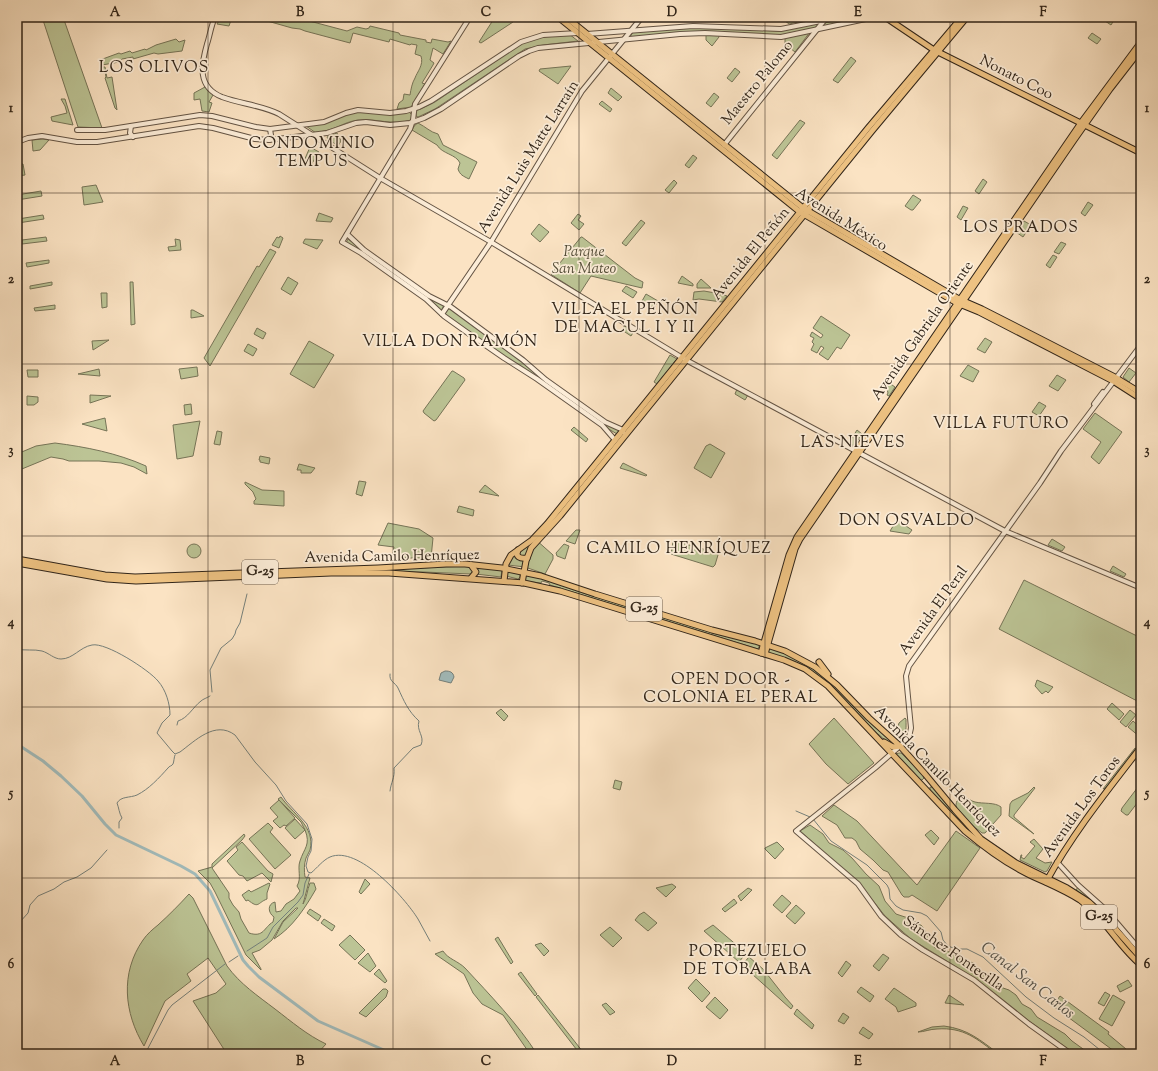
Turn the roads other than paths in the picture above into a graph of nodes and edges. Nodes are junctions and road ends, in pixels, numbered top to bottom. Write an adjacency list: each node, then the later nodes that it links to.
1 (215, 17): 26 (street)
2 (470, 17): 25 (street)
3 (558, 17): 14 (main road, Avenida México)
4 (566, 17): 15 (main road, Avenida México)
5 (642, 17): 13 (street, Avenida Luis Matte Larraín)
6 (841, 17): 11 (street)
7 (874, 17): 12 (street)
8 (885, 17): 23 (main road, Nonato Coo)
9 (962, 17): 23 (main road, Avenida El Peñón)
10 (968, 17): 23 (main road, Avenida El Peñón)
11 (825, 19): 12 (street, Maestro Palomo); 13 (street)
12 (816, 30): 16 (street); 40 (street, Maestro Palomo)
13 (631, 31): 15 (street); 16 (street, Avenida Luis Matte Larraín)
14 (577, 32): 15 (street); 18 (main road, Avenida México); 25 (street)
15 (587, 34): 19 (main road, Avenida México)
16 (625, 38): 17 (street); 21 (street, Avenida Luis Matte Larraín)
17 (616, 39): 19 (street); 21 (street)
18 (589, 42): 19 (street); 24 (main road, Avenida México); 27 (street)
19 (596, 42): 24 (main road, Avenida México)
20 (1141, 42): 29 (main road, Avenida Gabriela Oriente)
21 (619, 45): 24 (street, Avenida Luis Matte Larraín)
22 (1141, 49): 29 (main road, Avenida Gabriela Oriente)
23 (936, 51): 29 (main road, Nonato Coo); 43 (main road, Avenida El Peñón)
24 (610, 56): 40 (main road, Avenida México); 43 (main road, Avenida México); 45 (street, Avenida Luis Matte Larraín)
25 (414, 109): 27 (street); 28 (street)
26 (285, 118): 28 (street); 31 (street)
27 (412, 122): 34 (street); 42 (street)
28 (298, 125): 31 (street); 35 (street)
29 (1082, 125): 41 (main road, Nonato Coo); 46 (main road, Avenida Gabriela Oriente)
30 (131, 126): 32 (street); 33 (street); 36 (street)
31 (282, 127): 32 (street)
32 (270, 129): 37 (street)
33 (77, 130)
34 (328, 133): 35 (street); 39 (street)
35 (314, 135): 37 (street); 39 (street)
36 (133, 137): 37 (street); 38 (street)
37 (269, 140)
38 (17, 142)
39 (325, 142): 42 (street)
40 (724, 145): 43 (main road, Avenida México)
41 (1141, 154)
42 (380, 178): 44 (street); 45 (street)
43 (804, 211): 46 (main road, Avenida México); 50 (main road, Avenida El Peñón)
44 (347, 234): 47 (street); 48 (street)
45 (490, 242): 47 (street, Avenida Luis Matte Larraín); 50 (street)
46 (960, 302): 51 (main road, Avenida México); 56 (main road, Avenida Gabriela Oriente)
47 (447, 306): 48 (street, Avenida Luis Matte Larraín); 54 (street)
48 (442, 314): 55 (street)
49 (1141, 345): 51 (street, Avenida El Peral)
50 (684, 359): 54 (main road, Avenida El Peñón); 55 (main road, Avenida El Peñón); 56 (street)
51 (1113, 381): 52 (main road, Avenida México); 53 (main road, Avenida México); 57 (street, Avenida El Peral)
52 (1141, 393)
53 (1141, 399)
54 (623, 430): 55 (main road, Avenida El Peñón)
55 (619, 438): 58 (main road, Avenida El Peñón); 59 (main road, Avenida El Peñón)
56 (857, 452): 57 (street); 69 (main road, Avenida Gabriela Oriente)
57 (1005, 530): 68 (street); 74 (street, Avenida El Peral)
58 (518, 550): 59 (main road); 63 (main road, Avenida El Peñón)
59 (526, 558): 64 (main road, Avenida El Peñón)
60 (17, 559): 62 (main road, Avenida Camilo Henríquez / G-25)
61 (17, 563): 65 (main road, Avenida Camilo Henríquez / G-25)
62 (471, 565): 63 (main road, Avenida Camilo Henríquez / G-25); 65 (main road)
63 (505, 568): 64 (main road, Avenida Camilo Henríquez / G-25); 66 (main road, Avenida El Peñón)
64 (523, 571): 67 (main road, Avenida El Peñón); 69 (main road, Avenida Camilo Henríquez / G-25)
65 (471, 578): 66 (main road, Avenida Camilo Henríquez / G-25)
66 (504, 581): 67 (main road, Avenida Camilo Henríquez / G-25)
67 (522, 583): 70 (main road, Avenida Camilo Henríquez / G-25)
68 (1141, 588)
69 (766, 644): 70 (main road, Avenida Gabriela Oriente); 72 (main road, Avenida Camilo Henríquez / G-25)
70 (763, 653): 73 (main road, Avenida Camilo Henríquez / G-25)
71 (819, 662): 72 (main road)
72 (833, 681): 74 (main road, Avenida Camilo Henríquez / G-25)
73 (879, 741): 74 (main road); 76 (main road, Avenida Camilo Henríquez / G-25)
74 (900, 746): 76 (street, Avenida El Peral); 77 (main road, Avenida Camilo Henríquez / G-25)
75 (1141, 747): 82 (main road, Avenida Los Toros)
76 (892, 754): 78 (main road, Avenida Camilo Henríquez / G-25); 81 (street, Avenida El Peral)
77 (925, 774): 78 (main road); 79 (main road, Avenida Camilo Henríquez / G-25)
78 (917, 781): 80 (main road, Avenida Camilo Henríquez / G-25)
79 (936, 786): 80 (main road); 85 (main road, Avenida Camilo Henríquez / G-25)
80 (927, 792): 83 (main road, Avenida Camilo Henríquez / G-25)
81 (796, 831): 91 (street, Sánchez Fontecilla)
82 (1057, 862): 85 (main road, Avenida Los Toros); 86 (street)
83 (1022, 871): 84 (main road); 85 (main road, Avenida Camilo Henríquez / G-25)
84 (1025, 878)
85 (1046, 881): 87 (main road, Avenida Camilo Henríquez / G-25); 90 (main road, Avenida Camilo Henríquez / G-25)
86 (1129, 937): 87 (main road); 88 (street)
87 (1127, 944): 89 (main road, Avenida Camilo Henríquez / G-25)
88 (1141, 951)
89 (1141, 958)
90 (1141, 965)
91 (1071, 1054)

